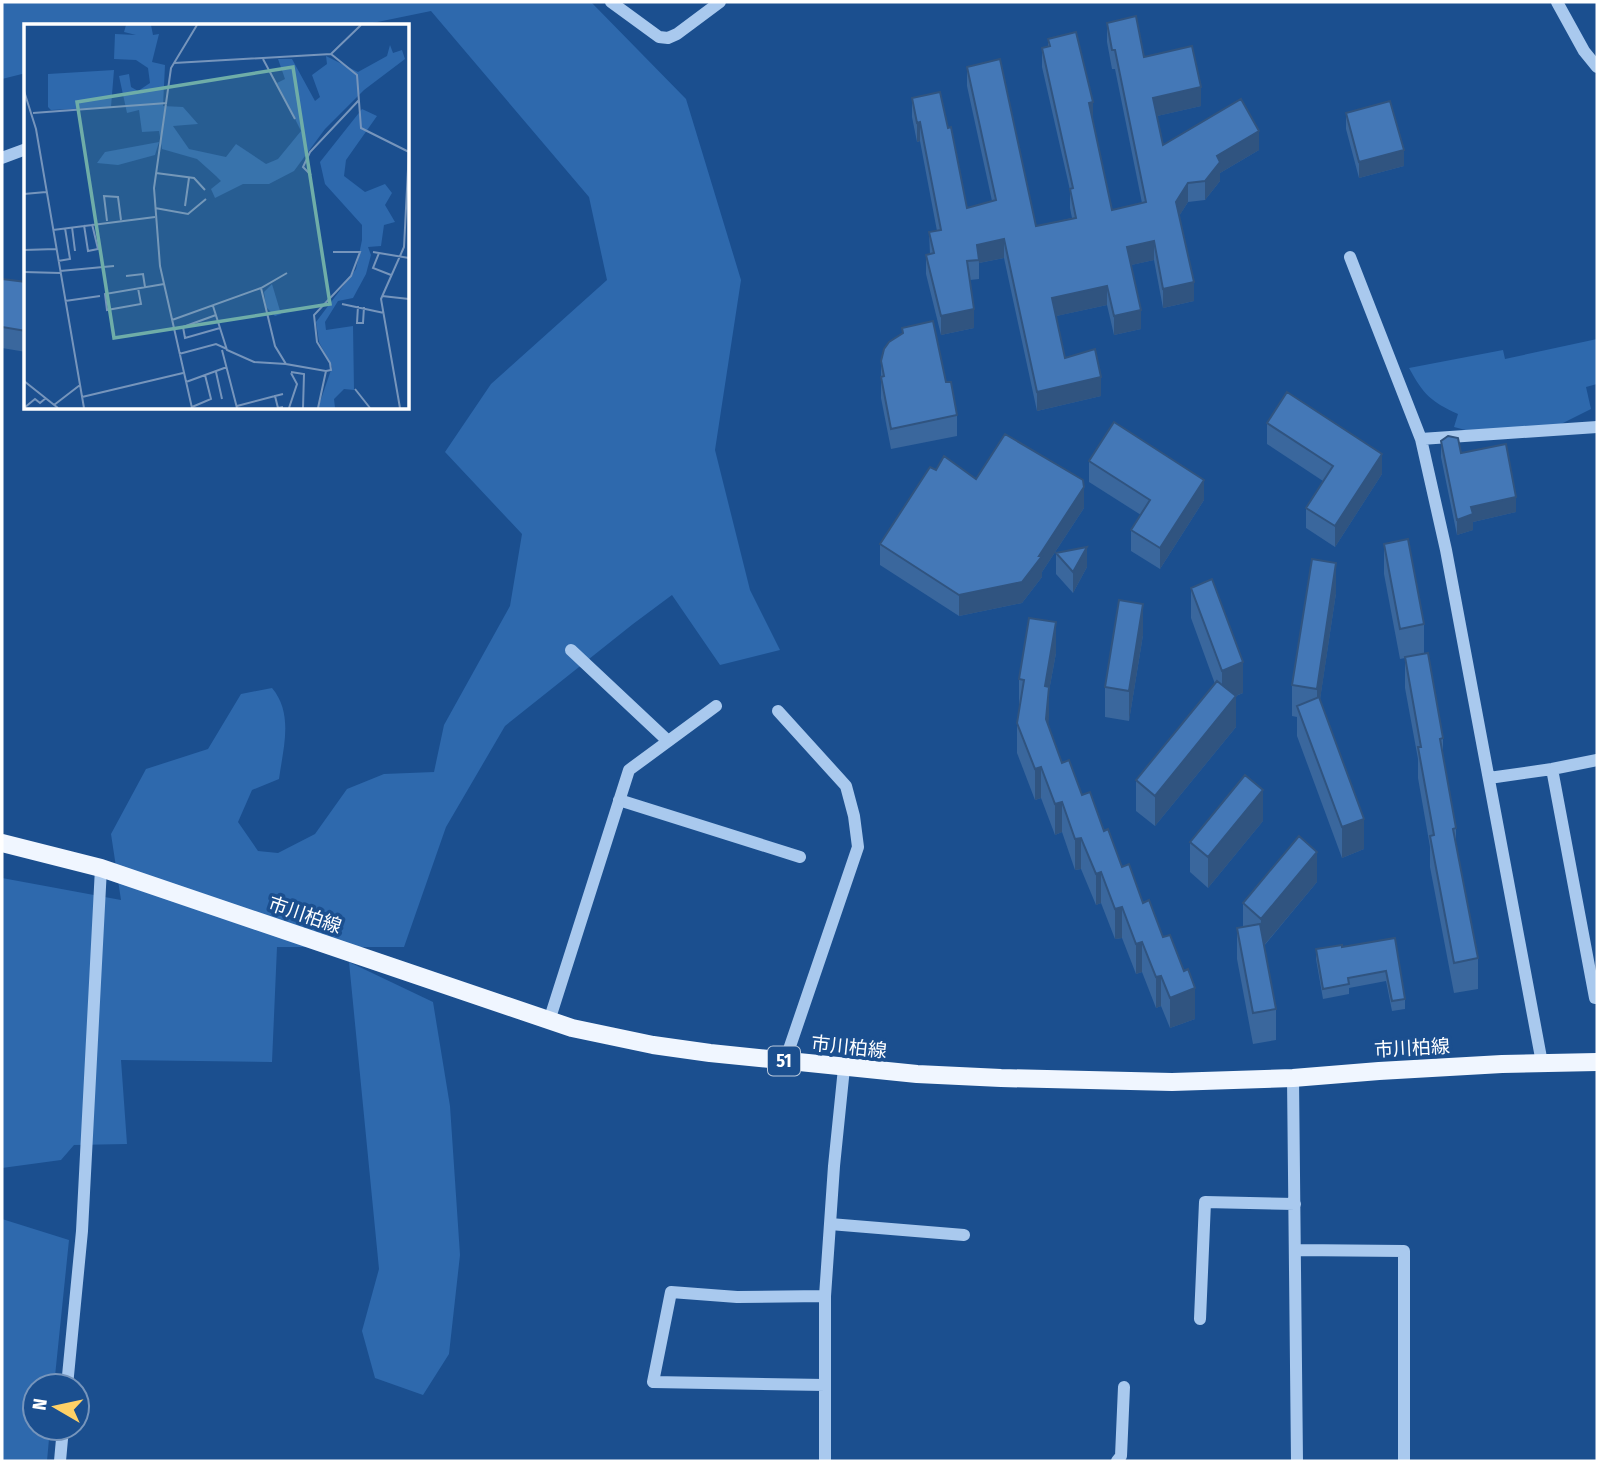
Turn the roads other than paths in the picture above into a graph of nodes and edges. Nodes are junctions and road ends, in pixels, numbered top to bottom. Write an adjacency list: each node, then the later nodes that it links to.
1 (611, 2): 2 (street)
2 (720, 2)
3 (1557, 2): 4 (street)
4 (1597, 67)
5 (24, 150): 6 (street)
6 (2, 158)
7 (1350, 257): 9 (street)
8 (1597, 428): 9 (street)
9 (1422, 439): 16 (street)
10 (571, 650): 13 (street)
11 (716, 706): 13 (street)
12 (779, 711): 23 (street)
13 (668, 741): 17 (street)
14 (1597, 760): 15 (street)
15 (1552, 769): 16 (street); 21 (street)
16 (1489, 778): 25 (street)
17 (619, 800): 19 (street); 22 (street)
18 (2, 844): 20 (main road, 市川柏線 / 51)
19 (800, 857)
20 (101, 868): 22 (main road, 市川柏線 / 51); 34 (street)
21 (1597, 998)
22 (549, 1021): 23 (main road, 市川柏線 / 51)
23 (785, 1061): 26 (main road, 市川柏線 / 51)
24 (1597, 1062): 25 (main road, 市川柏線 / 51)
25 (1542, 1063): 27 (main road, 市川柏線 / 51)
26 (844, 1068): 27 (main road, 市川柏線 / 51); 29 (street)
27 (1293, 1078): 28 (street)
28 (1295, 1204): 31 (street); 33 (street)
29 (830, 1224): 30 (street); 32 (street)
30 (964, 1235)
31 (1295, 1251): 41 (street); 42 (street)
32 (825, 1296): 35 (street); 35 (street)
33 (1200, 1319)
34 (68, 1372)
35 (825, 1385): 39 (street)
36 (1124, 1387): 40 (street)
37 (62, 1442): 38 (street)
38 (60, 1461)
39 (825, 1461)
40 (1117, 1461)
41 (1297, 1461)
42 (1404, 1461)

